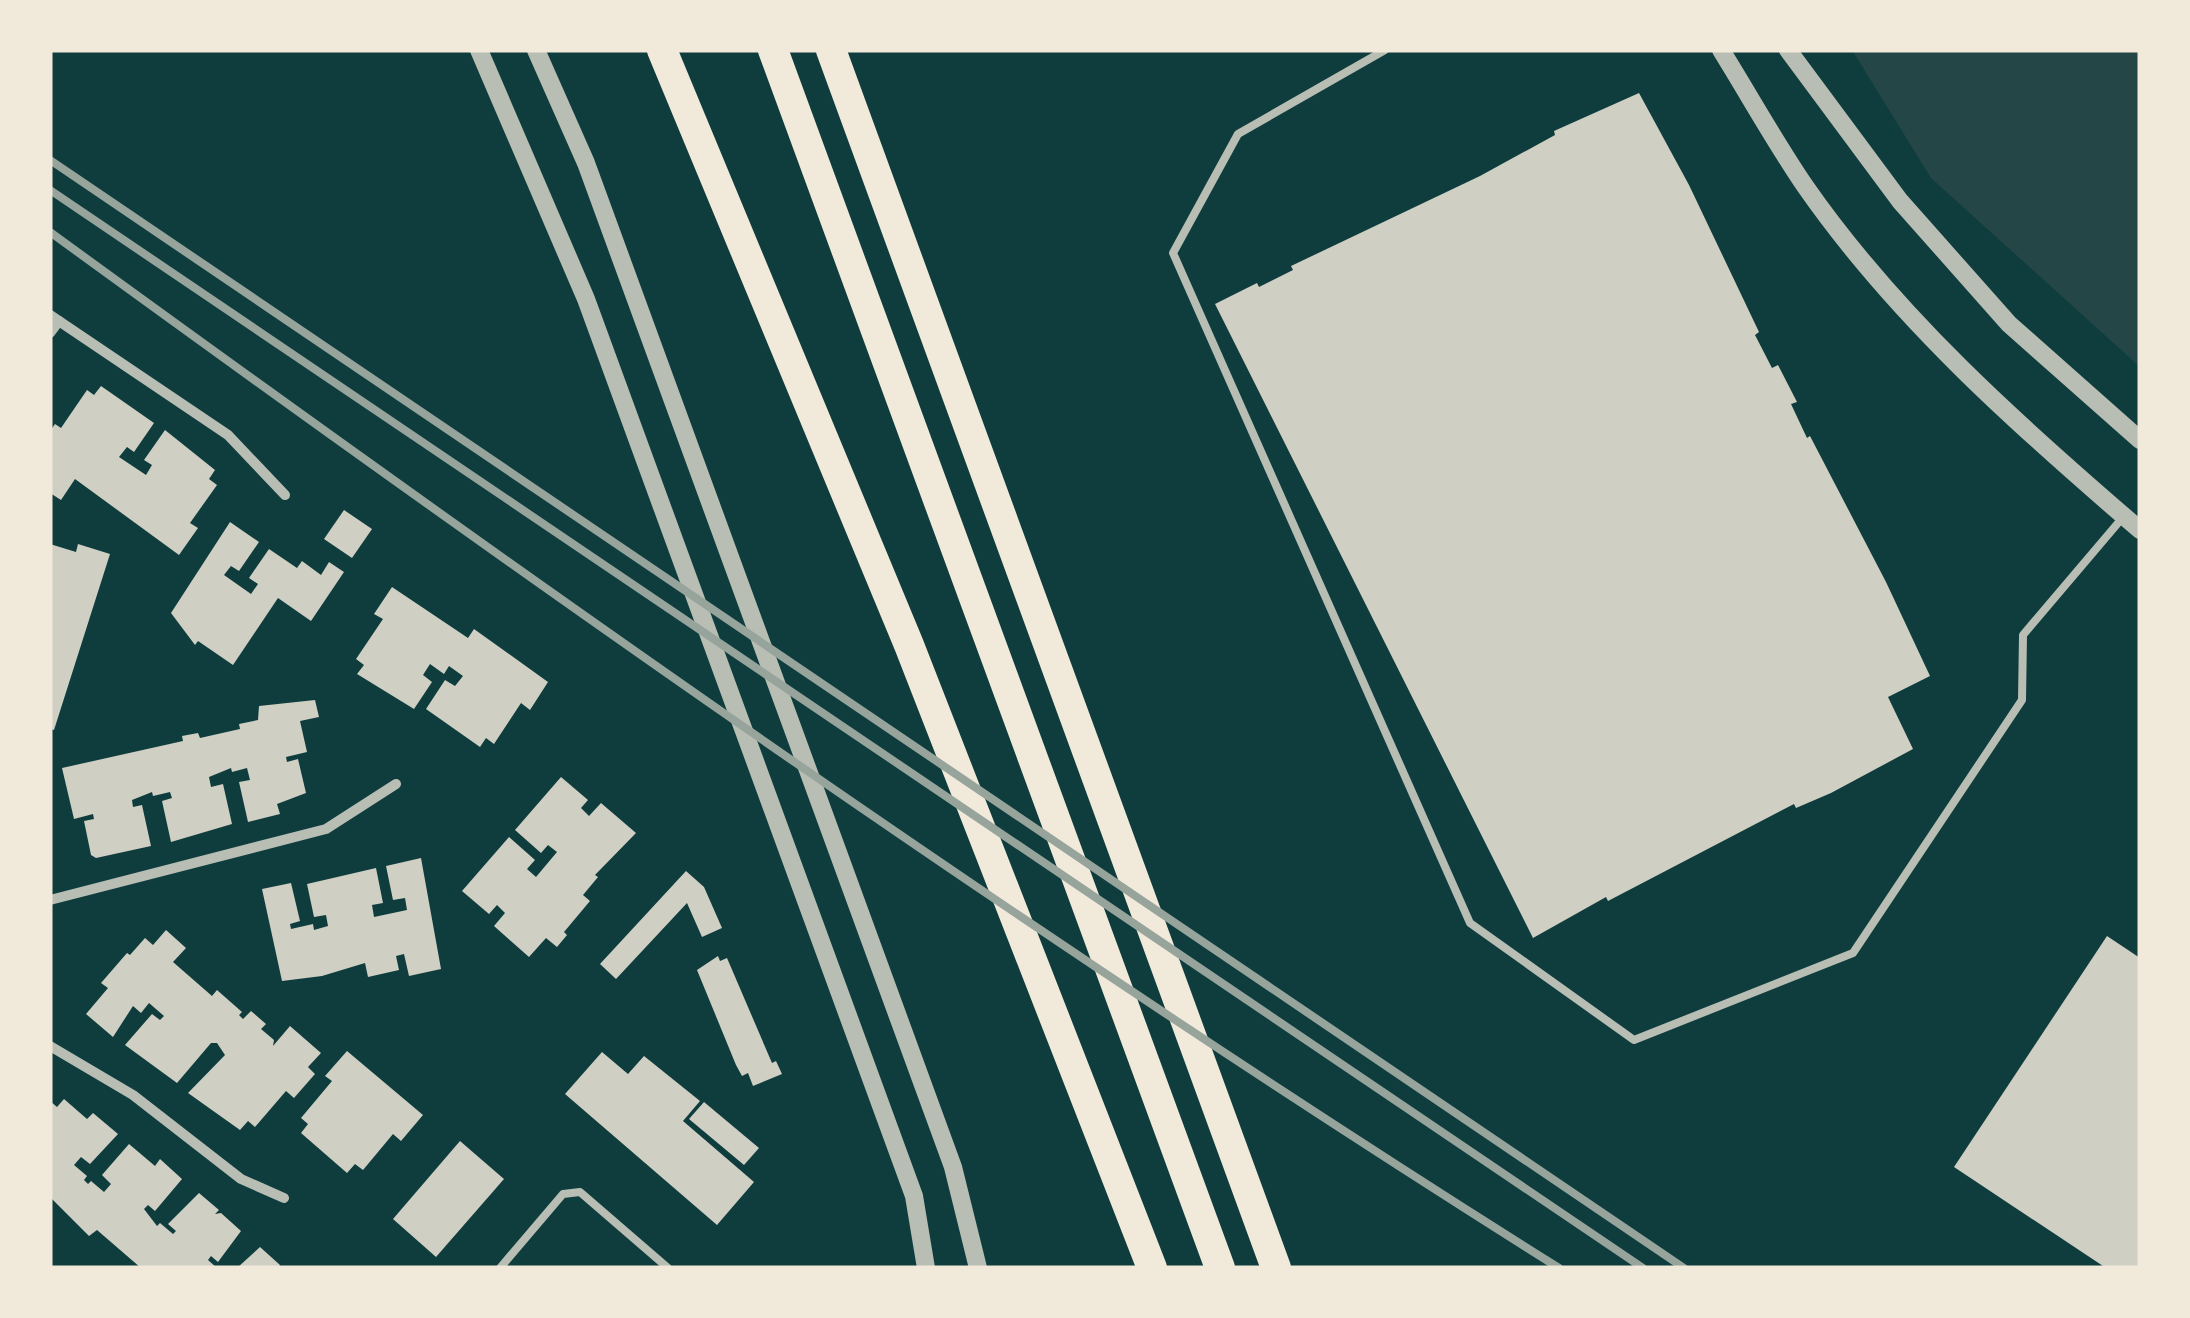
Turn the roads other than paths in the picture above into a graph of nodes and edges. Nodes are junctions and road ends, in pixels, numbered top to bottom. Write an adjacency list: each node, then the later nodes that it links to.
1 (480, 50): 21 (street)
2 (536, 50): 22 (street)
3 (662, 50): 23 (highway)
4 (774, 50): 24 (highway)
5 (831, 50): 25 (highway)
6 (1385, 50): 13 (lane)
7 (1721, 50): 13 (street)
8 (1788, 50): 11 (street)
9 (55, 318): 10 (street); 12 (street)
10 (50, 334)
11 (2140, 440)
12 (285, 495)
13 (2124, 516): 14 (street)
14 (2140, 530)
15 (396, 784): 16 (street)
16 (50, 900)
17 (50, 1046): 18 (street)
18 (284, 1198)
19 (500, 1268): 20 (lane)
20 (668, 1268)
21 (926, 1268)
22 (978, 1268)
23 (1152, 1268)
24 (1220, 1268)
25 (1276, 1268)

